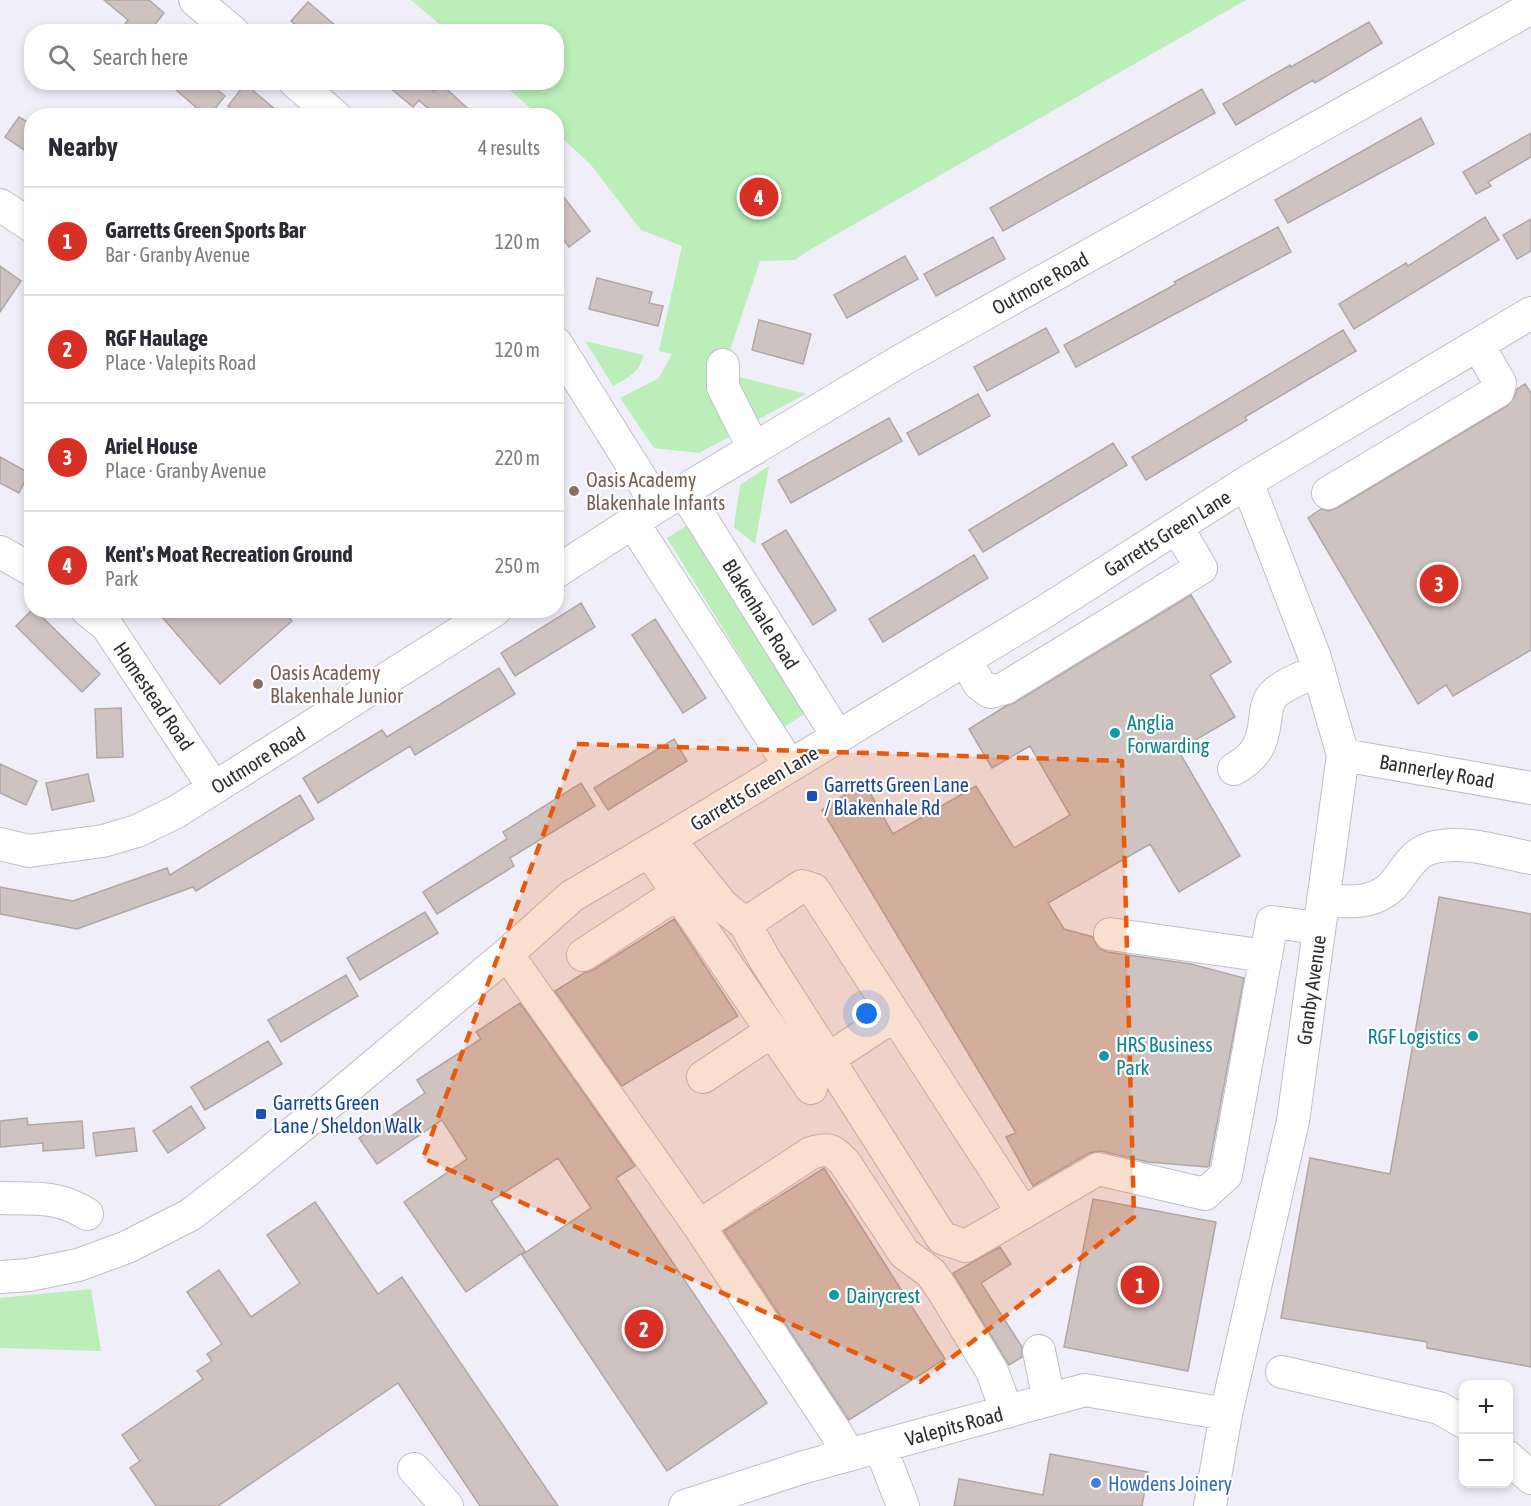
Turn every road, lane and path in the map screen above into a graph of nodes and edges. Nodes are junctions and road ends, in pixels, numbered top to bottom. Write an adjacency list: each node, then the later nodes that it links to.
1 (195, 0): 3 (street)
2 (1531, 8): 13 (street, Outmore Road)
3 (224, 24)
4 (304, 90): 5 (street)
5 (326, 108)
6 (0, 205): 7 (street)
7 (24, 221)
8 (1531, 313): 9 (street, Garretts Green Lane)
9 (1478, 345): 12 (street, Garretts Green Lane); 14 (street)
10 (564, 356): 17 (street, Blakenhale Road)
11 (723, 365): 13 (street)
12 (1331, 432): 14 (street); 15 (street, Garretts Green Lane)
13 (754, 449): 17 (street, Outmore Road)
14 (1358, 475): 16 (street)
15 (1247, 482): 18 (street, Garretts Green Lane); 27 (street, Granby Avenue)
16 (1328, 493)
17 (659, 507): 22 (street, Outmore Road); 28 (street, Blakenhale Road); 30 (street, Blakenhale Road)
18 (1177, 527): 20 (street, Garretts Green Lane); 23 (street)
19 (0, 552): 21 (street)
20 (1133, 555): 23 (street); 26 (street, Garretts Green Lane)
21 (24, 566)
22 (564, 567)
23 (1158, 594): 26 (street)
24 (97, 618): 32 (street, Homestead Road)
25 (482, 618): 32 (street, Outmore Road)
26 (966, 659): 28 (street, Garretts Green Lane)
27 (1319, 670): 29 (street, Granby Avenue); 31 (street)
28 (838, 737): 30 (street, Garretts Green Lane)
29 (1343, 755): 33 (street, Bannerley Road); 38 (street, Granby Avenue)
30 (790, 766): 35 (street, Garretts Green Lane)
31 (1234, 769)
32 (214, 788): 34 (street, Outmore Road)
33 (1531, 788)
34 (0, 844)
35 (659, 845): 37 (street); 39 (street); 41 (street, Garretts Green Lane)
36 (1531, 858): 38 (street)
37 (678, 893): 42 (street); 45 (street)
38 (1321, 914): 43 (street); 58 (street, Granby Avenue)
39 (745, 924): 44 (street); 46 (street)
40 (1110, 934): 43 (street)
41 (507, 954): 52 (street); 53 (street, Garretts Green Lane)
42 (583, 955)
43 (1266, 956): 50 (street)
44 (895, 1015): 46 (street); 50 (street)
45 (772, 1031): 47 (street); 48 (street)
46 (828, 1059): 50 (street)
47 (703, 1077)
48 (811, 1088)
49 (0, 1198): 51 (street)
50 (1023, 1213)
51 (87, 1214)
52 (699, 1226): 57 (street); 61 (street)
53 (0, 1276)
54 (1040, 1351): 56 (street)
55 (1282, 1372): 59 (street)
56 (1049, 1400): 57 (street, Valepits Road); 58 (street, Valepits Road)
57 (1007, 1412): 60 (street, Valepits Road)
58 (1226, 1414): 68 (street, Granby Avenue)
59 (1459, 1419)
60 (879, 1446): 61 (street, Valepits Road); 67 (street)
61 (849, 1455): 66 (street, Valepits Road)
62 (1513, 1461): 64 (street)
63 (414, 1469): 65 (street)
64 (1531, 1478)
65 (447, 1506)
66 (685, 1506)
67 (903, 1506)
68 (1210, 1506)

